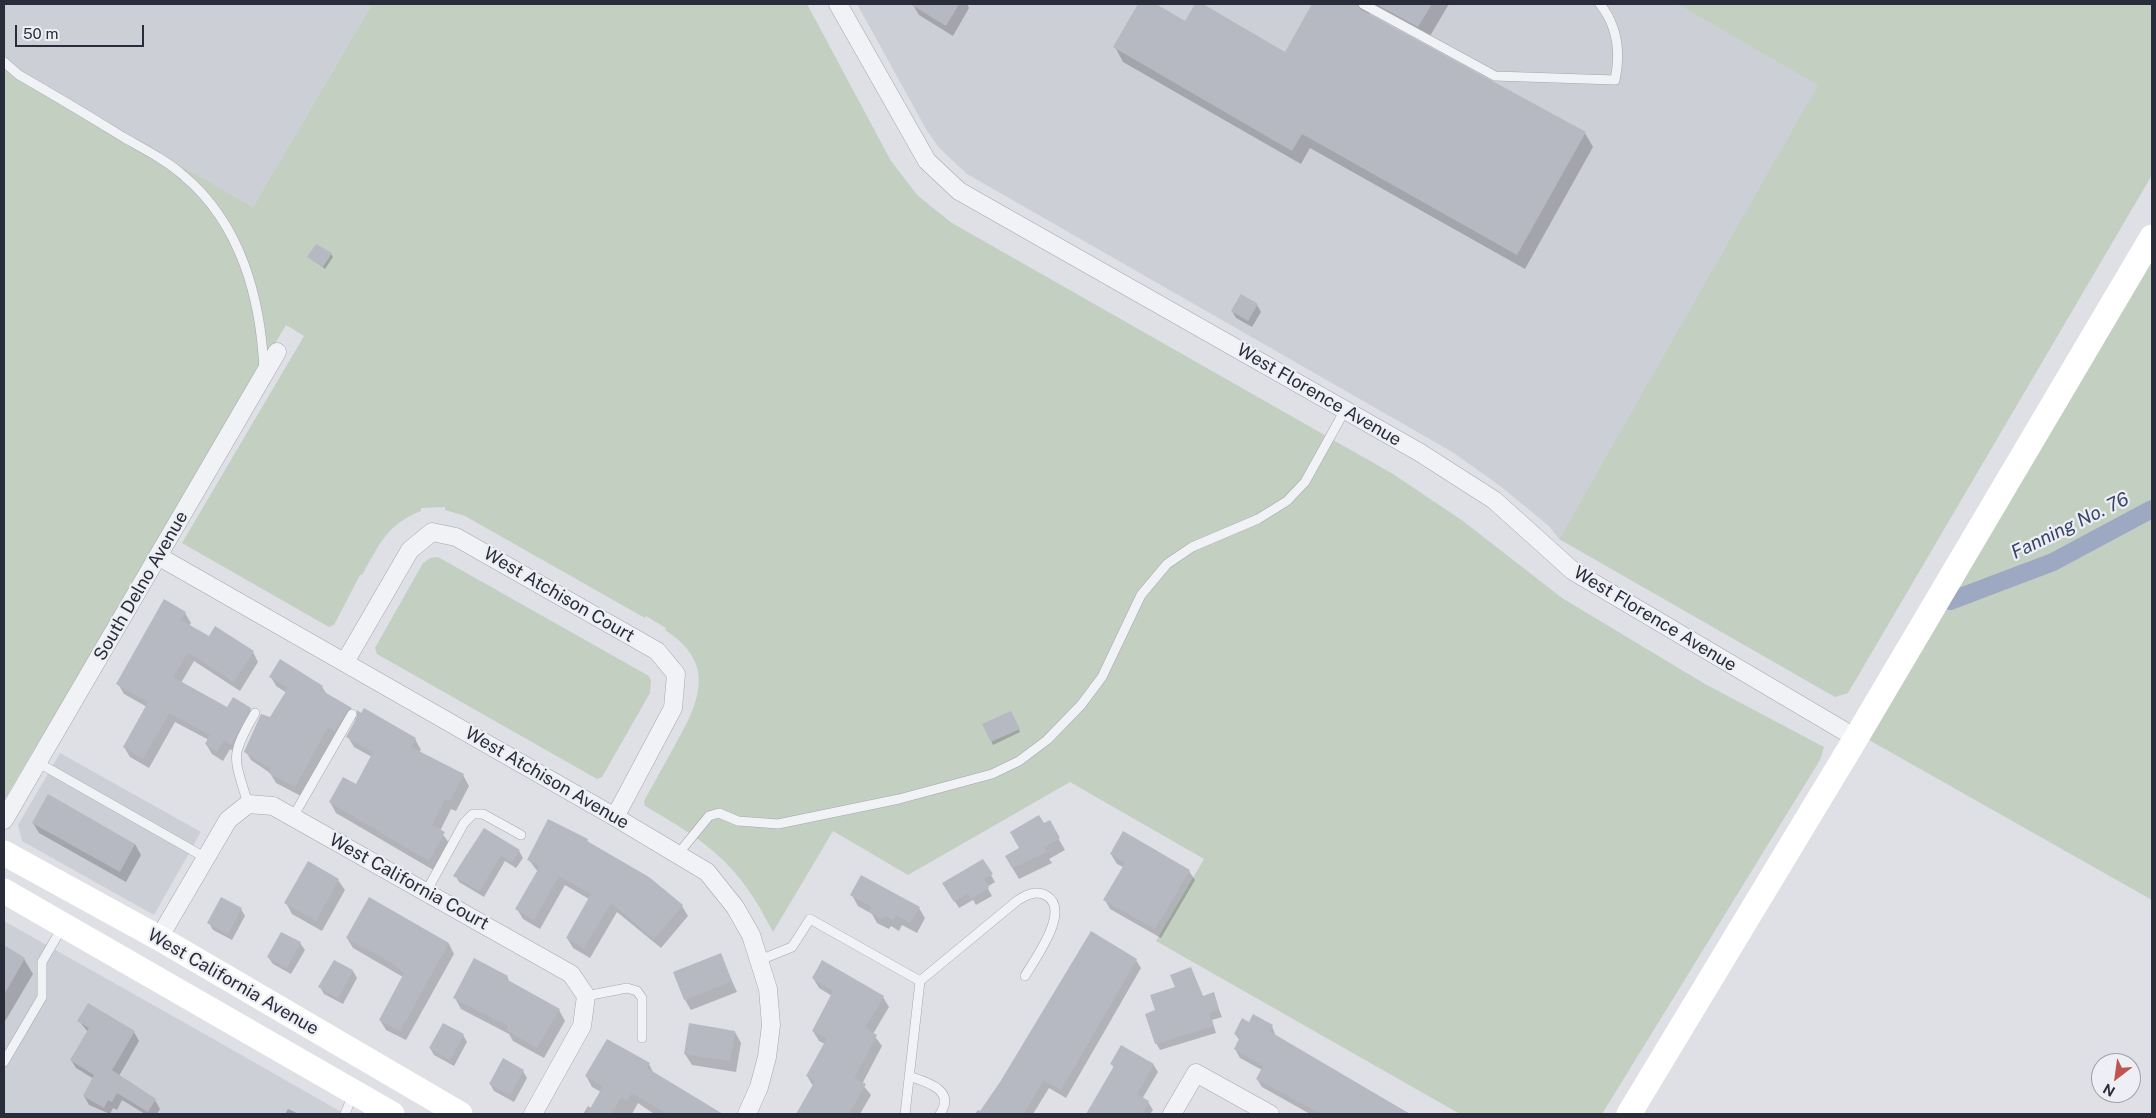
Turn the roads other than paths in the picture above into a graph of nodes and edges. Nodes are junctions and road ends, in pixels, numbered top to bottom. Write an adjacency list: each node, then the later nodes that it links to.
1 (838, 4): 8 (street, West Florence Avenue)
2 (1363, 4): 3 (lane)
3 (1600, 4)
4 (4, 62): 7 (lane)
5 (2152, 237): 13 (street)
6 (277, 352): 7 (street, South Delno Avenue)
7 (264, 376): 9 (street, South Delno Avenue)
8 (1345, 410): 13 (street, West Florence Avenue); 21 (lane)
9 (158, 556): 10 (street, West Atchison Avenue); 14 (street, South Delno Avenue)
10 (344, 662): 17 (street, West Atchison Avenue); 17 (street, West Atchison Court)
11 (255, 713): 15 (lane)
12 (352, 714): 16 (lane)
13 (1856, 738): 43 (street)
14 (38, 762): 18 (street, South Delno Avenue); 22 (lane)
15 (248, 804): 16 (street, West California Court); 22 (street)
16 (293, 817): 24 (street, West California Court)
17 (615, 817): 21 (street, West Atchison Avenue)
18 (4, 820)
19 (521, 835): 24 (lane)
20 (4, 853): 26 (street, West California Avenue)
21 (678, 854): 27 (street, West Atchison Avenue)
22 (206, 858): 26 (street)
23 (4, 892): 25 (street, West California Avenue)
24 (426, 892): 30 (street, West California Court)
25 (64, 926): 32 (lane); 34 (street, West California Avenue)
26 (159, 938): 36 (street, West California Avenue)
27 (760, 960): 29 (lane); 38 (street, West Atchison Avenue)
28 (1025, 976): 29 (lane)
29 (920, 981): 33 (lane)
30 (586, 996): 31 (lane); 37 (street)
31 (642, 1038)
32 (4, 1062)
33 (909, 1076): 39 (lane); 40 (lane)
34 (349, 1103): 35 (street, West California Avenue)
35 (392, 1114)
36 (460, 1114)
37 (533, 1114)
38 (747, 1114)
39 (905, 1114)
40 (940, 1114)
41 (1172, 1114): 42 (street)
42 (1270, 1114)
43 (1629, 1114)

